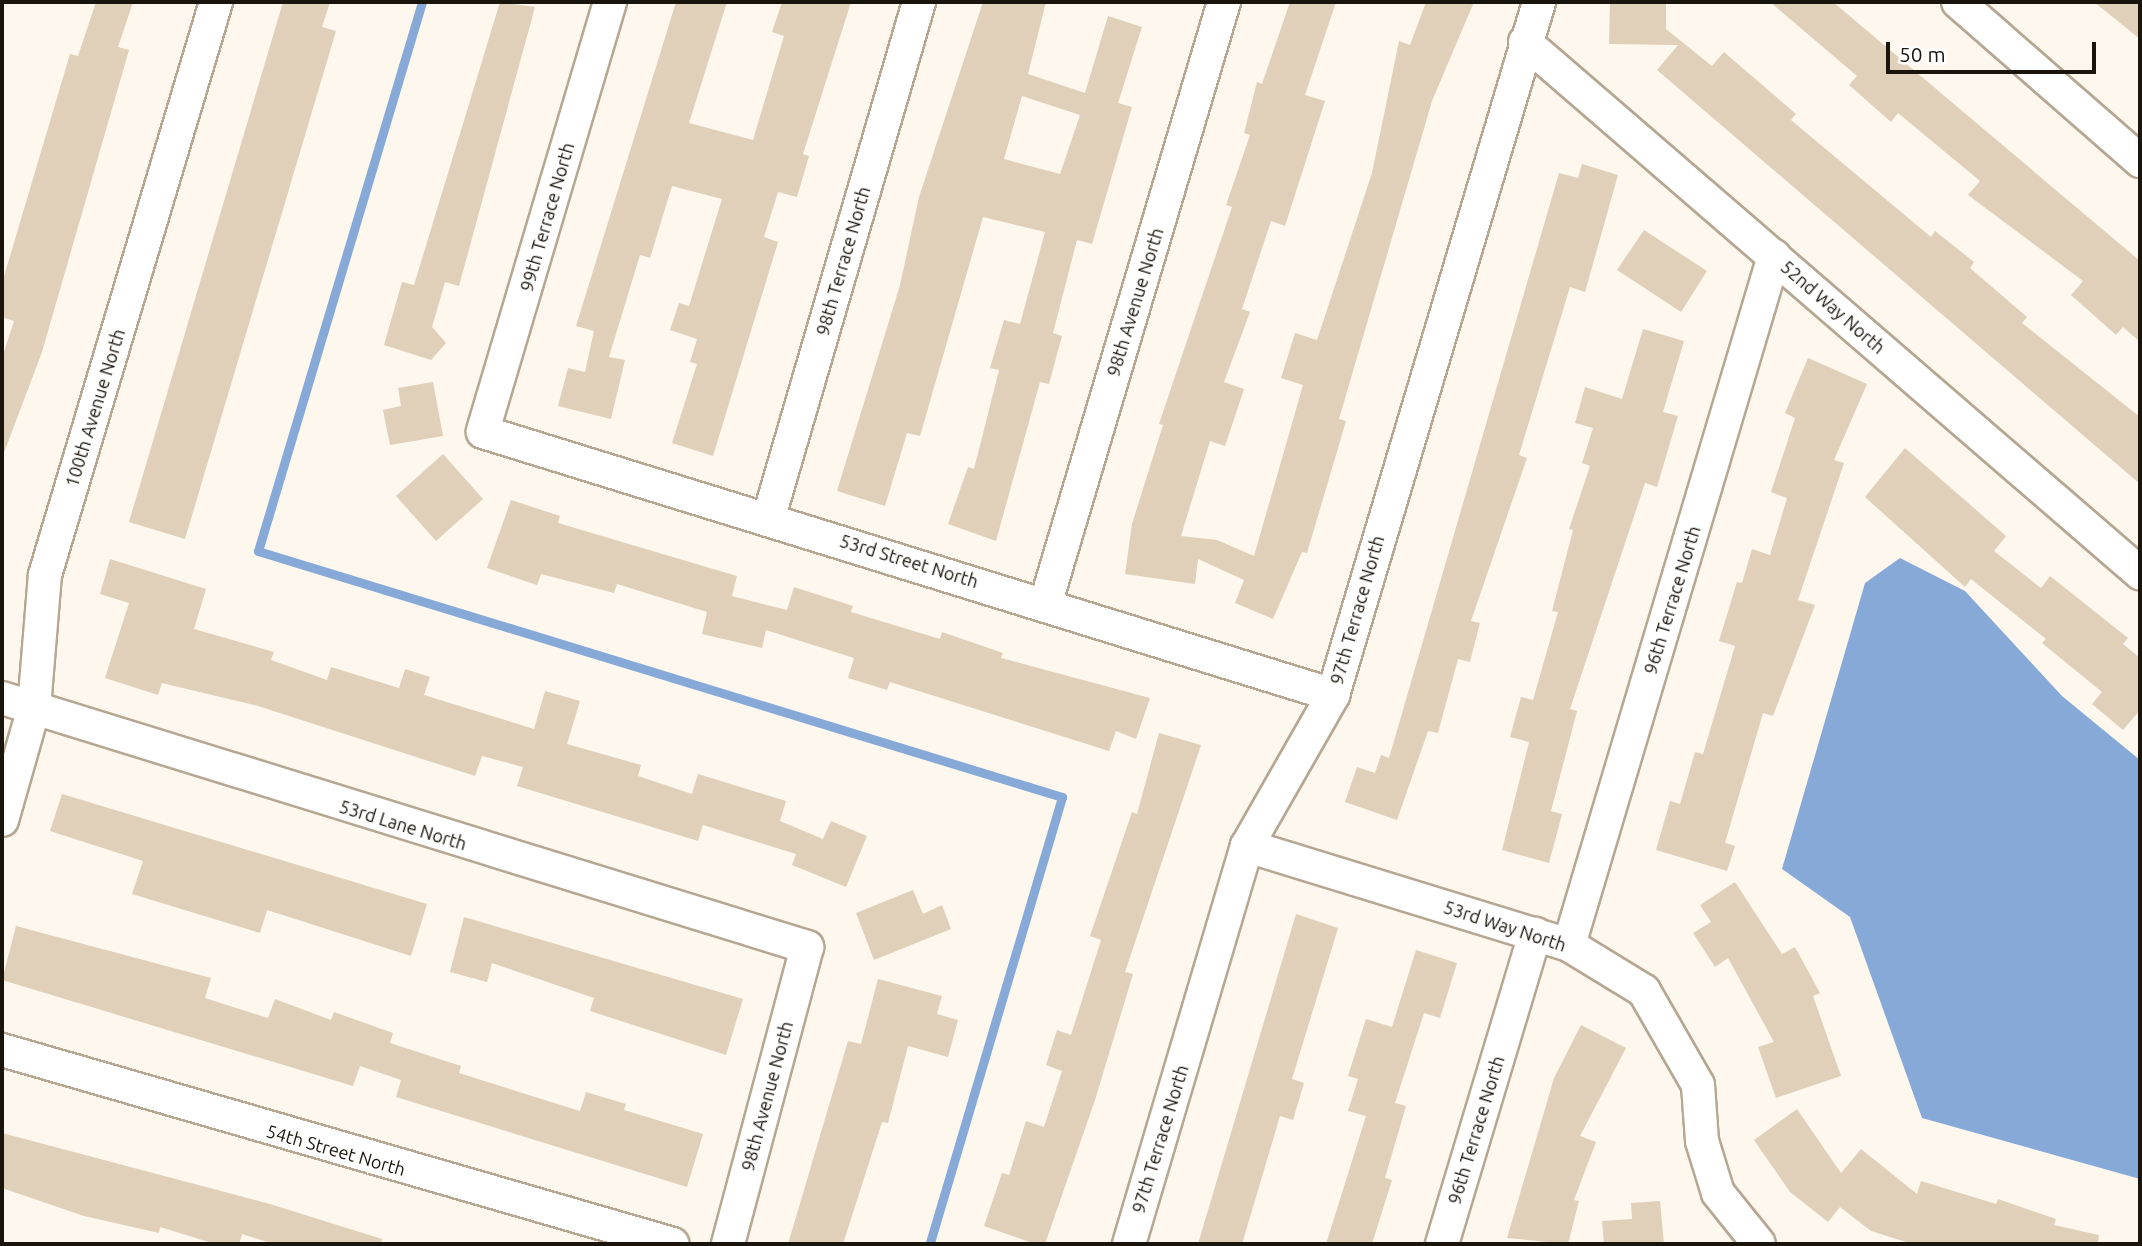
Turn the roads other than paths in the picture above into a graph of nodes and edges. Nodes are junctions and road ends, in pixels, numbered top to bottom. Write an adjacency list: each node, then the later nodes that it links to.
1 (216, 2): 16 (street, 100th Avenue North)
2 (610, 2): 10 (street, 99th Terrace North)
3 (919, 2): 11 (street, 98th Terrace North)
4 (1224, 2): 13 (street, 98th Avenue North)
5 (1539, 2): 7 (street, 97th Terrace North)
6 (1958, 2): 8 (street)
7 (1525, 42): 9 (street, 52nd Way North); 14 (street, 97th Terrace North)
8 (2140, 161)
9 (1774, 256): 12 (street, 52nd Way North); 20 (street, 96th Terrace North)
10 (483, 432): 11 (street, 53rd Street North)
11 (768, 520): 13 (street, 53rd Street North)
12 (2140, 573)
13 (1046, 602): 14 (street, 53rd Street North)
14 (1333, 695): 18 (street, 97th Terrace North)
15 (2, 698): 16 (street, 53rd Lane North)
16 (34, 708): 17 (street, 100th Avenue North); 21 (street, 53rd Lane North)
17 (2, 820)
18 (1247, 846): 19 (street, 53rd Way North); 26 (street, 97th Terrace North)
19 (1535, 934): 20 (street, 53rd Way North); 27 (street, 96th Terrace North)
20 (1569, 945): 23 (street, 53rd Way North)
21 (807, 947): 25 (street, 98th Avenue North)
22 (2, 1050): 24 (street, 54th Street North)
23 (1752, 1241)
24 (673, 1244)
25 (728, 1244)
26 (1129, 1244)
27 (1442, 1244)

